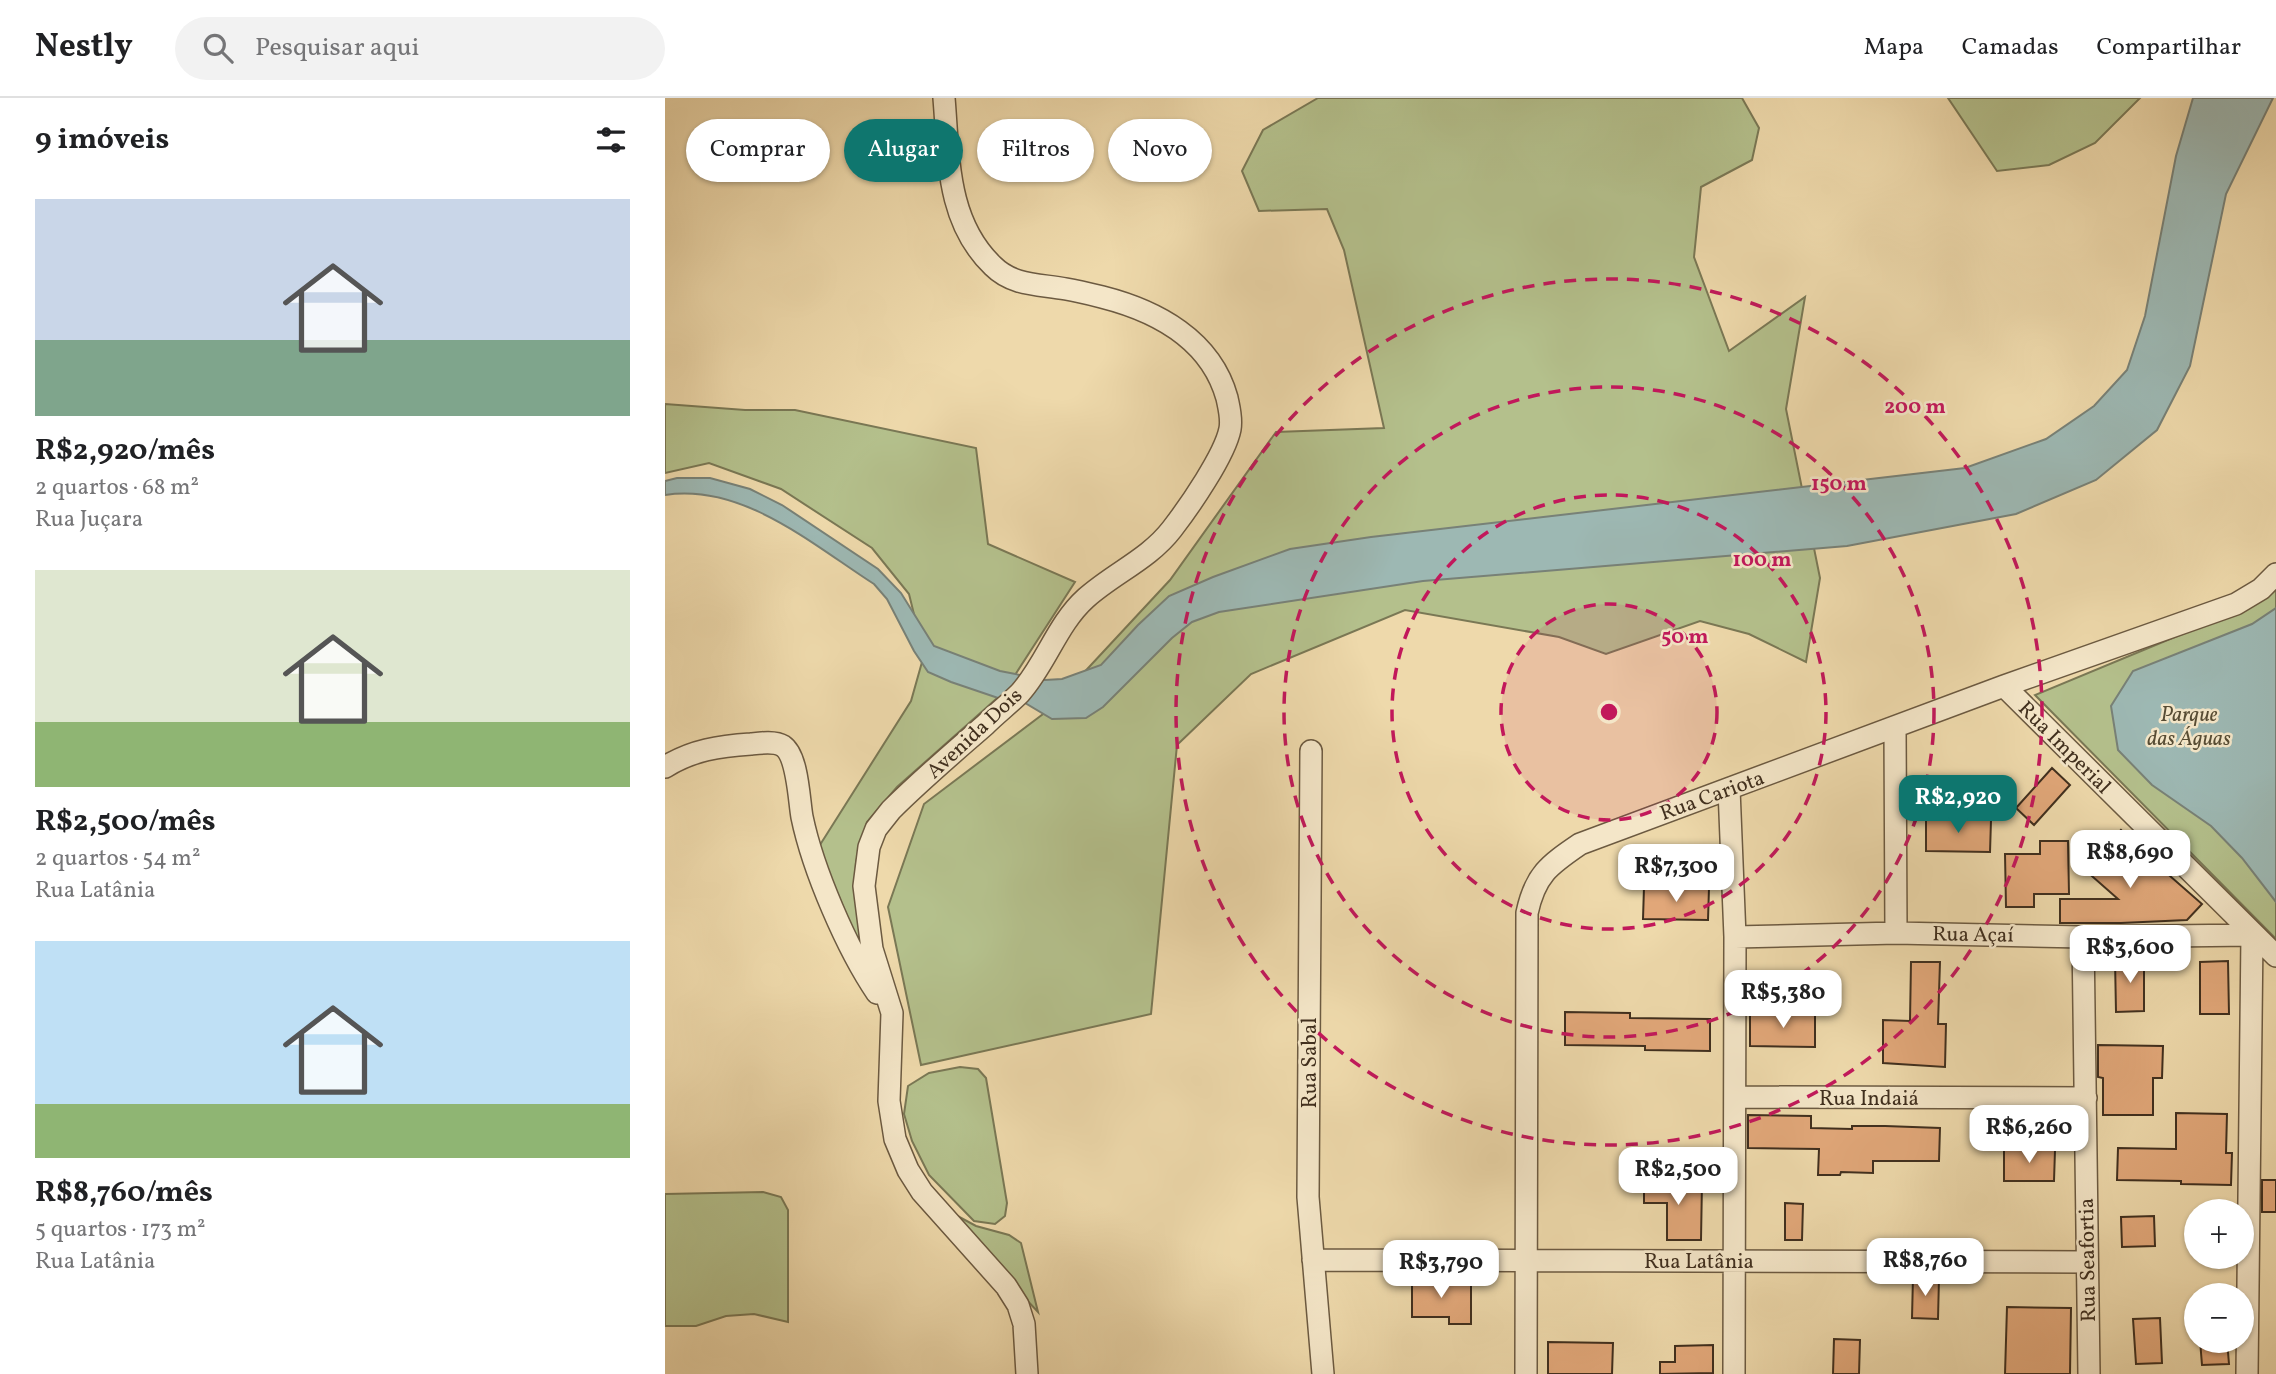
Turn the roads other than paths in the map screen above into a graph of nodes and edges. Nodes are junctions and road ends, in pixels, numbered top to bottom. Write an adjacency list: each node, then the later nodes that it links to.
1 (944, 98): 13 (street, Avenida Dois)
2 (2276, 574): 3 (street, Rua Cariota)
3 (2004, 686): 4 (street, Rua Cariota); 9 (street, Rua Imperial)
4 (1895, 728): 7 (street, Rua Cariota); 8 (street)
5 (1311, 751): 16 (street, Rua Sabal)
6 (665, 767): 13 (street)
7 (1729, 789): 10 (street); 17 (street, Rua Cariota)
8 (1896, 933): 10 (street, Rua Açaí); 11 (street, Rua Açaí)
9 (2252, 935): 11 (street, Rua Açaí); 12 (street, Rua Imperial); 25 (street)
10 (1735, 937): 14 (street)
11 (2083, 937): 15 (street, Rua Seafortia)
12 (2276, 956)
13 (892, 1013): 20 (street, Avenida Dois)
14 (1736, 1097): 15 (street, Rua Indaiá); 18 (street)
15 (2086, 1098): 19 (street, Rua Seafortia)
16 (1313, 1260): 17 (street, Rua Latânia); 21 (street, Rua Sabal)
17 (1528, 1260): 18 (street, Rua Latânia); 22 (street, Rua Cariota)
18 (1734, 1261): 19 (street, Rua Latânia); 23 (street)
19 (2086, 1262): 24 (street, Rua Seafortia)
20 (1027, 1374)
21 (1323, 1374)
22 (1526, 1374)
23 (1734, 1374)
24 (2089, 1374)
25 (2247, 1374)

